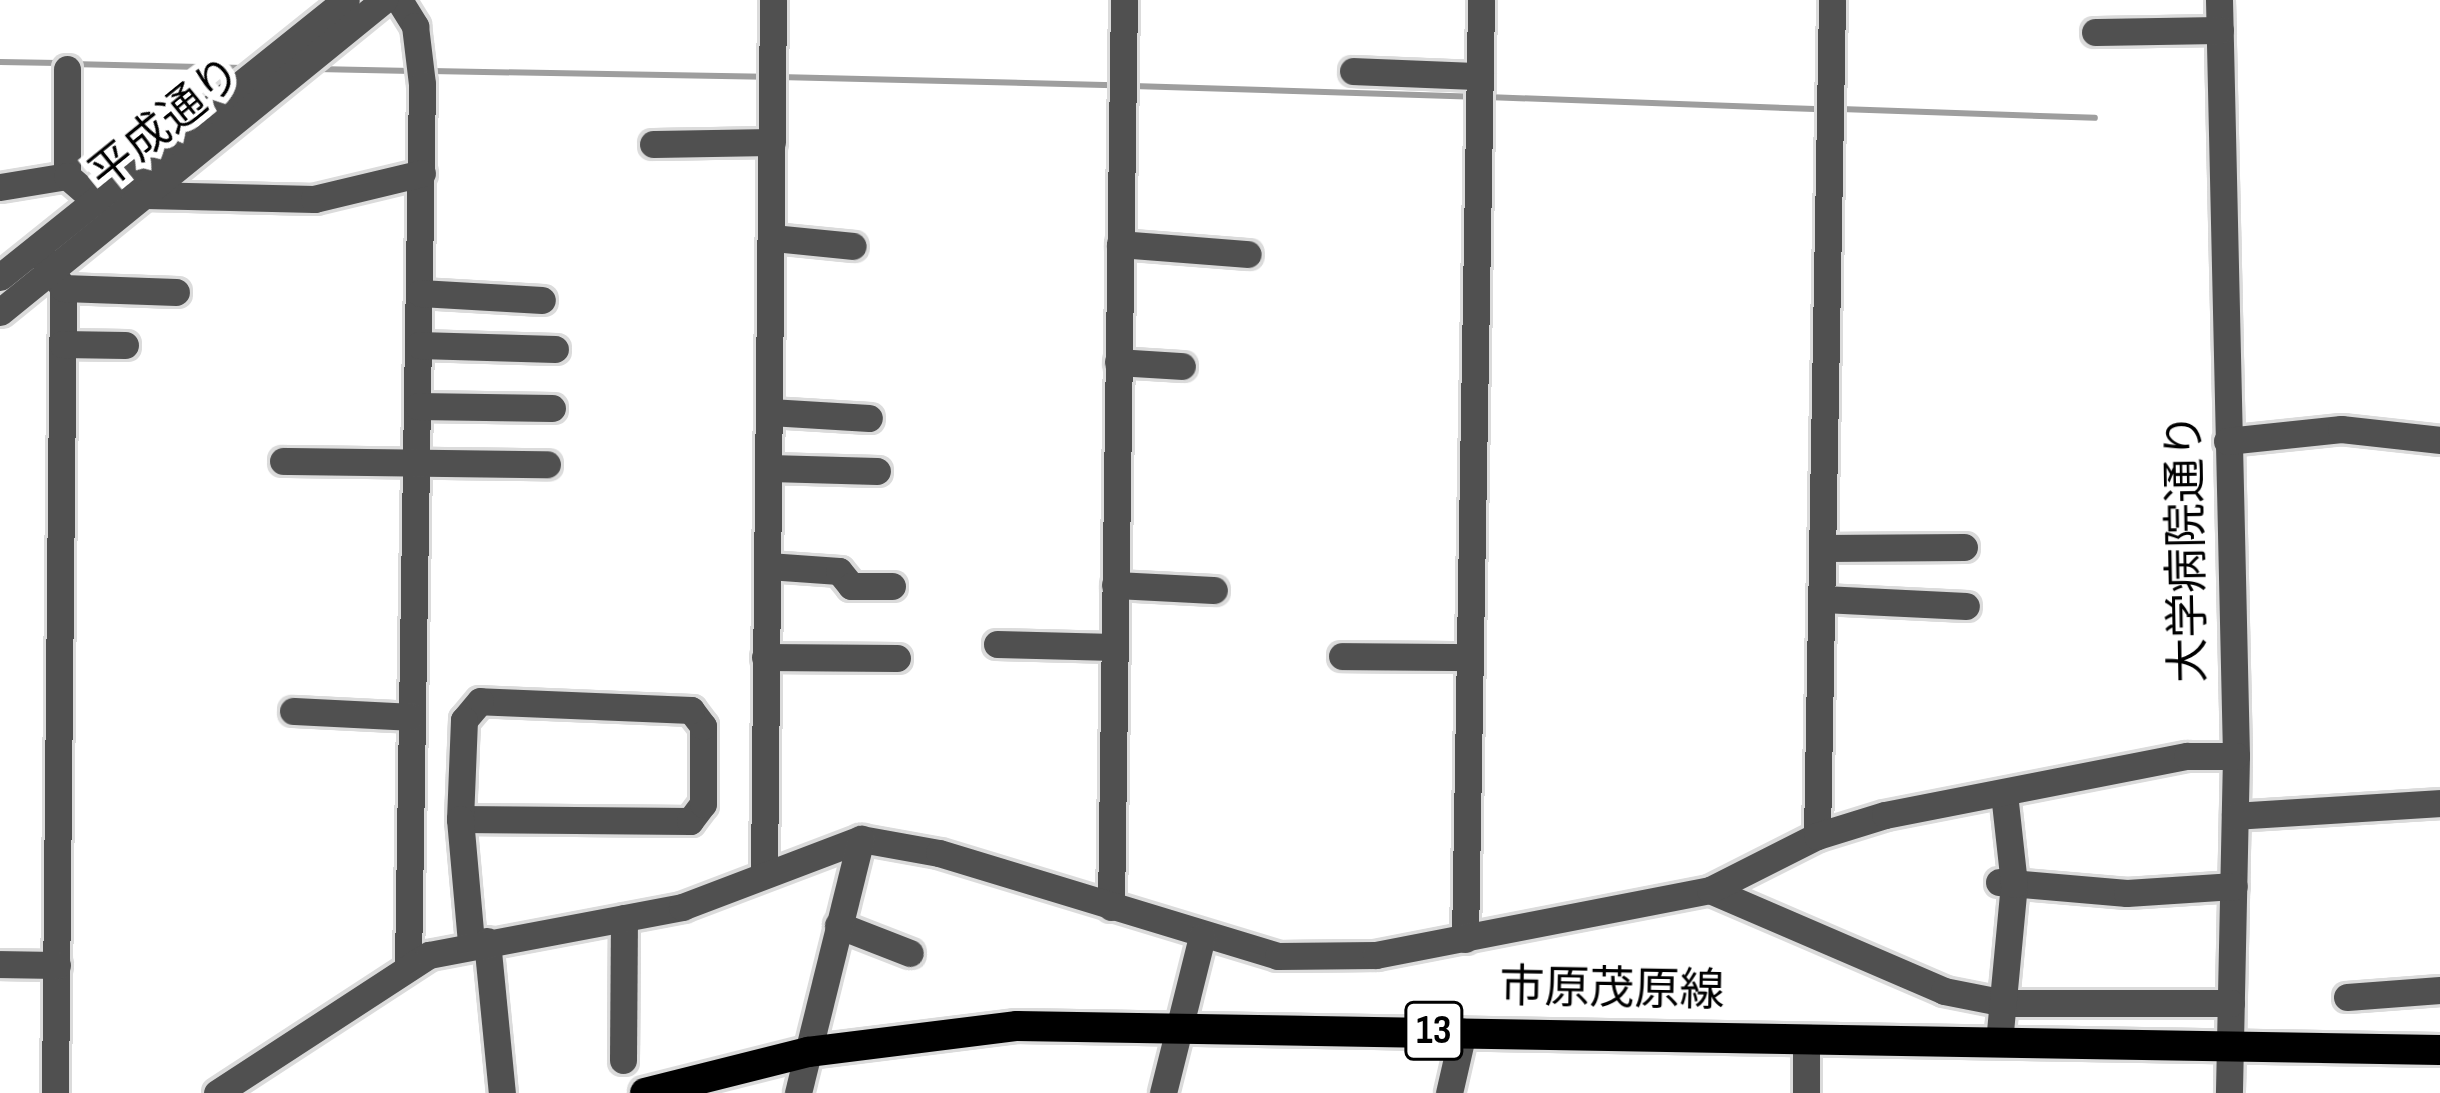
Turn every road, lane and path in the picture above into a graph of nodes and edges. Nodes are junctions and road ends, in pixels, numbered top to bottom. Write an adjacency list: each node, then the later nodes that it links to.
1 (346, 0): 20 (street, 平成通り)
2 (384, 0): 19 (street, 平成通り)
3 (398, 0): 16 (street)
4 (773, 0): 14 (street)
5 (1124, 0): 22 (street)
6 (1481, 0): 13 (street)
7 (1832, 0): 49 (street)
8 (2219, 0): 9 (street, 大学病院通り)
9 (2220, 30): 10 (street); 41 (street, 大学病院通り)
10 (2095, 32)
11 (67, 69): 17 (street)
12 (1352, 71): 13 (street)
13 (1480, 76): 60 (street)
14 (772, 142): 15 (street); 21 (street)
15 (653, 144)
16 (422, 173): 19 (street); 28 (street)
17 (67, 176): 18 (street); 20 (street)
18 (0, 187)
19 (146, 195): 25 (street, 平成通り)
20 (96, 202): 25 (street, 平成通り)
21 (773, 238): 23 (street); 39 (street)
22 (1120, 244): 24 (street); 35 (street)
23 (853, 246)
24 (1248, 254)
25 (51, 268): 26 (street, 平成通り); 27 (street); 30 (street, 平成通り); 31 (street)
26 (0, 277)
27 (176, 292)
28 (420, 293): 29 (street); 33 (street)
29 (542, 300)
30 (0, 312)
31 (62, 344): 32 (street); 83 (street)
32 (125, 345)
33 (419, 346): 34 (street); 37 (street)
34 (555, 349)
35 (1118, 362): 36 (street); 51 (street)
36 (1183, 366)
37 (418, 406): 38 (street); 44 (street)
38 (552, 408)
39 (770, 412): 40 (street); 46 (street)
40 (869, 418)
41 (2227, 440): 42 (street); 64 (street, 大学病院通り)
42 (2440, 440)
43 (283, 460): 44 (street)
44 (415, 464): 45 (street); 63 (street)
45 (547, 464)
46 (770, 467): 47 (street); 50 (street)
47 (877, 471)
48 (1964, 547): 49 (street)
49 (1824, 548): 54 (street)
50 (768, 566): 52 (street); 59 (street)
51 (1115, 585): 53 (street); 57 (street)
52 (892, 586)
53 (1214, 590)
54 (1823, 599): 55 (street); 69 (street)
55 (1966, 606)
56 (997, 644): 57 (street)
57 (1114, 647): 75 (street)
58 (1342, 656): 60 (street)
59 (765, 657): 61 (street); 71 (street)
60 (1468, 657): 79 (street)
61 (897, 658)
62 (293, 711): 63 (street)
63 (410, 718): 84 (street)
64 (2236, 755): 65 (street); 67 (street, 大学病院通り)
65 (2004, 793): 69 (street); 72 (street)
66 (2440, 803): 67 (street)
67 (2235, 816): 73 (street, 大学病院通り)
68 (460, 818): 68 (street); 80 (street)
69 (1817, 836): 74 (street)
70 (861, 839): 71 (street); 75 (street); 77 (street)
71 (764, 873): 76 (street)
72 (2004, 883): 73 (street); 87 (street)
73 (2234, 886): 88 (street, 大学病院通り)
74 (1710, 890): 79 (street); 87 (street)
75 (1111, 907): 78 (street)
76 (624, 918): 80 (street); 96 (street)
77 (838, 925): 81 (street); 95 (street)
78 (1202, 938): 79 (street); 89 (street)
79 (1465, 939)
80 (479, 942): 84 (street); 100 (street)
81 (910, 953)
82 (0, 964): 83 (street)
83 (56, 965): 98 (street)
84 (408, 968): 99 (street)
85 (2440, 990): 86 (street)
86 (2347, 997)
87 (2005, 1003): 88 (street); 92 (street)
88 (2231, 1003): 93 (street, 大学病院通り)
89 (1177, 1028): 90 (main road, 市原茂原線 / 13); 95 (main road, 市原茂原線 / 13); 102 (street)
90 (1463, 1032): 91 (main road, 市原茂原線 / 13); 103 (street)
91 (1806, 1038): 92 (main road, 市原茂原線 / 13); 104 (street)
92 (2000, 1042): 93 (main road, 市原茂原線 / 13)
93 (2230, 1046): 94 (main road, 市原茂原線 / 13); 105 (street, 大学病院通り)
94 (2440, 1050)
95 (808, 1052): 97 (main road, 市原茂原線 / 13); 101 (street)
96 (623, 1060)
97 (658, 1091)
98 (56, 1093)
99 (217, 1093)
100 (502, 1093)
101 (798, 1093)
102 (1163, 1093)
103 (1449, 1093)
104 (1805, 1093)
105 (2229, 1093)

